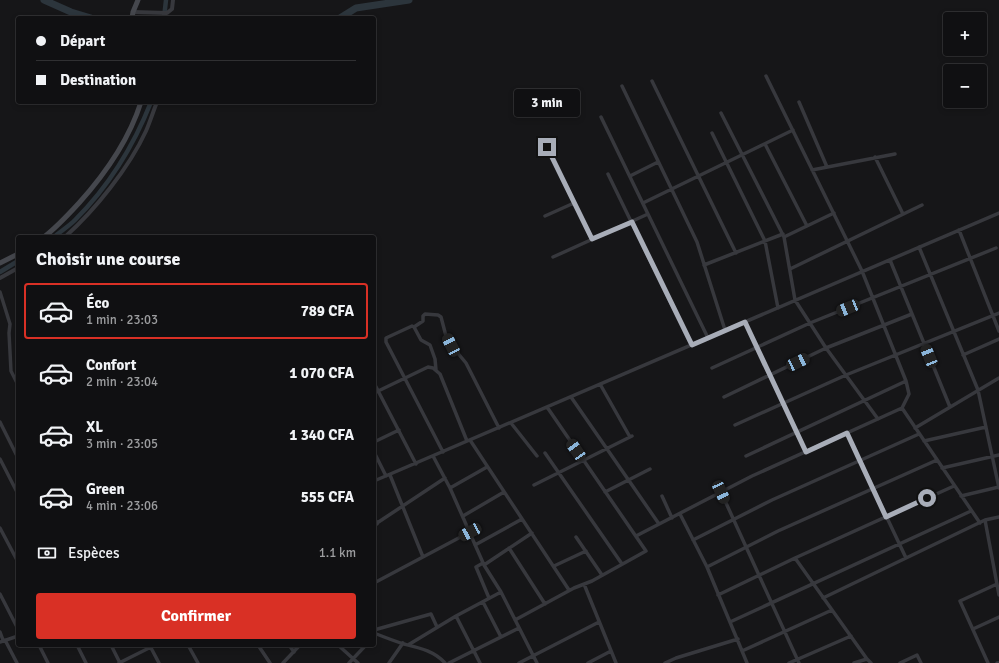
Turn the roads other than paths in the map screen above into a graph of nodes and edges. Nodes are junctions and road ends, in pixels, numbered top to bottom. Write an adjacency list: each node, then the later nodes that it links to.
1 (138, 0): 3 (main road)
2 (173, 0): 3 (street)
3 (132, 16)
4 (766, 76): 12 (street)
5 (652, 81): 25 (street)
6 (622, 86): 19 (street)
7 (799, 102): 21 (street)
8 (140, 104): 38 (main road)
9 (156, 104): 39 (street)
10 (722, 113): 16 (street)
11 (601, 117): 24 (street)
12 (793, 130): 14 (street); 22 (street)
13 (712, 133): 20 (street)
14 (765, 144): 16 (street); 36 (street)
15 (547, 147): 27 (street)
16 (742, 154): 20 (street); 40 (street)
17 (895, 154): 18 (street)
18 (875, 158): 21 (street); 32 (street)
19 (658, 162): 24 (street); 26 (street)
20 (726, 162): 25 (street); 42 (street)
21 (827, 167): 22 (street)
22 (812, 170): 30 (street)
23 (608, 174): 35 (street)
24 (630, 176): 28 (street)
25 (699, 176): 26 (street); 46 (street)
26 (671, 189): 28 (street); 52 (street)
27 (574, 202): 34 (street); 41 (street)
28 (643, 203): 31 (street)
29 (922, 205): 32 (street)
30 (834, 213): 36 (street); 43 (street)
31 (648, 214): 35 (street); 73 (street)
32 (903, 214): 43 (street)
33 (999, 214): 37 (street)
34 (545, 216)
35 (632, 222): 41 (street); 76 (street)
36 (806, 226): 40 (street)
37 (959, 230): 44 (street); 49 (street)
38 (46, 235)
39 (67, 235)
40 (783, 236): 42 (street); 54 (street)
41 (592, 239): 48 (street)
42 (765, 241): 46 (street); 62 (street)
43 (847, 241): 54 (street); 55 (street)
44 (919, 247): 50 (street); 56 (street)
45 (996, 248): 49 (street)
46 (736, 253): 52 (street)
47 (16, 255): 51 (main road)
48 (553, 257)
49 (970, 259): 56 (street); 65 (street)
50 (890, 260): 55 (street); 58 (street)
51 (0, 263)
52 (704, 265): 70 (street)
53 (16, 269): 57 (street)
54 (790, 269): 61 (street)
55 (862, 272): 60 (street); 61 (street)
56 (930, 275): 58 (street); 71 (street)
57 (0, 278)
58 (901, 287): 60 (street); 64 (street)
59 (0, 292): 87 (street)
60 (873, 298): 67 (street); 68 (street)
61 (795, 300): 62 (street); 67 (street)
62 (778, 308): 66 (street)
63 (999, 313): 65 (street)
64 (912, 314): 68 (street); 75 (street)
65 (993, 315): 71 (street); 72 (street)
66 (745, 322): 70 (street); 77 (street)
67 (810, 323): 77 (street); 78 (street)
68 (884, 325): 78 (street); 79 (street)
69 (414, 327): 82 (street); 86 (street); 105 (street)
70 (725, 330): 73 (street)
71 (953, 331): 75 (street); 80 (street)
72 (999, 331)
73 (708, 338): 76 (street)
74 (999, 339): 80 (street)
75 (924, 343): 79 (street); 98 (street)
76 (692, 345): 89 (street)
77 (757, 348): 81 (street); 83 (street)
78 (826, 348): 83 (street); 84 (street)
79 (895, 355): 84 (street); 88 (street)
80 (963, 355): 91 (street)
81 (712, 368)
82 (436, 370): 86 (street); 112 (street)
83 (770, 375): 93 (street); 96 (street)
84 (846, 375): 95 (street); 96 (street)
85 (999, 378): 91 (street)
86 (404, 379): 92 (street); 115 (street)
87 (16, 381)
88 (906, 381): 95 (street); 99 (street)
89 (600, 384): 94 (street); 114 (street)
90 (376, 387): 92 (street)
91 (978, 390): 98 (street); 104 (street)
92 (378, 391): 107 (street)
93 (724, 396)
94 (571, 397): 97 (street); 114 (street)
95 (864, 400): 100 (street); 108 (street)
96 (783, 403): 103 (street); 108 (street)
97 (547, 407): 102 (street); 126 (street)
98 (950, 407): 106 (street)
99 (902, 408): 100 (street); 106 (street)
100 (878, 419): 109 (street)
101 (0, 422): 118 (street)
102 (511, 422): 105 (street); 122 (street)
103 (735, 425)
104 (986, 427): 113 (street); 124 (street)
105 (499, 428): 112 (street)
106 (915, 428): 110 (street)
107 (399, 430): 111 (street); 129 (street)
108 (797, 432): 116 (street); 123 (street)
109 (847, 433): 116 (street); 127 (street)
110 (919, 434): 113 (street); 127 (street)
111 (376, 441)
112 (468, 441): 115 (street); 130 (street)
113 (924, 441): 128 (street)
114 (607, 449): 126 (street); 136 (street)
115 (442, 452): 121 (street)
116 (806, 452): 146 (street)
117 (546, 453): 133 (street)
118 (16, 454)
119 (376, 455): 134 (street)
120 (999, 455): 124 (street)
121 (433, 456): 129 (street); 135 (street)
122 (538, 456)
123 (746, 456)
124 (992, 457): 131 (street); 140 (street)
125 (0, 459): 143 (street)
126 (583, 460): 133 (street); 145 (street)
127 (860, 460): 142 (street); 157 (street)
128 (937, 460): 131 (street); 142 (street)
129 (416, 464): 134 (street)
130 (487, 467): 141 (street); 144 (street)
131 (942, 468): 139 (street)
132 (650, 469): 136 (street)
133 (559, 472): 138 (street); 178 (street)
134 (388, 475): 137 (street); 149 (street)
135 (445, 478): 141 (street); 149 (street)
136 (628, 480): 145 (street); 161 (street)
137 (376, 481)
138 (534, 485)
139 (954, 486): 148 (street); 153 (street)
140 (999, 487): 148 (street)
141 (450, 488): 152 (street)
142 (873, 489): 153 (street); 170 (street)
143 (16, 490)
144 (504, 492): 152 (street); 156 (street)
145 (605, 492): 165 (street)
146 (721, 492): 151 (street); 157 (street)
147 (662, 496): 155 (street)
148 (961, 496): 150 (street)
149 (403, 506): 160 (street); 173 (street)
150 (971, 511): 159 (street); 168 (street)
151 (680, 514): 155 (street); 167 (street)
152 (463, 516): 163 (street)
153 (886, 517): 168 (street); 175 (street)
154 (999, 517): 158 (street)
155 (672, 518): 161 (street)
156 (522, 519): 164 (street); 169 (street)
157 (734, 520): 167 (street); 170 (street)
158 (985, 520): 159 (street); 186 (street)
159 (980, 523): 176 (street)
160 (376, 524)
161 (659, 524): 165 (street)
162 (0, 528): 174 (street)
163 (470, 532): 169 (street); 173 (street)
164 (532, 533): 171 (street); 179 (street)
165 (636, 536): 178 (street)
166 (576, 537): 172 (street)
167 (693, 540): 180 (street)
168 (899, 544): 176 (street); 185 (street)
169 (475, 545): 177 (street)
170 (746, 547): 180 (street); 182 (street)
171 (509, 548): 177 (street); 196 (street)
172 (586, 552): 179 (street); 181 (street)
173 (423, 557): 183 (street)
174 (16, 558)
175 (795, 558): 182 (street); 185 (street)
176 (906, 558): 193 (street)
177 (484, 564): 188 (street); 192 (street)
178 (622, 564): 181 (street)
179 (554, 566): 187 (street)
180 (707, 567): 190 (street)
181 (602, 575): 184 (street)
182 (759, 575): 190 (street); 195 (street)
183 (376, 582)
184 (584, 584): 187 (street); 201 (street)
185 (814, 584): 193 (street); 195 (street)
186 (998, 587): 191 (street); 206 (street)
187 (570, 590): 196 (street)
188 (501, 592): 192 (street); 200 (street)
189 (0, 594): 203 (street)
190 (718, 595): 202 (street)
191 (999, 595)
192 (490, 598): 194 (street)
193 (823, 598): 197 (street)
194 (483, 602): 198 (street); 213 (street)
195 (772, 603): 202 (street); 208 (street)
196 (545, 604): 200 (street)
197 (832, 610): 208 (street); 211 (street)
198 (456, 616): 204 (street); 229 (street)
199 (999, 617): 206 (street)
200 (515, 620): 205 (street)
201 (599, 622): 230 (street); 233 (street)
202 (730, 622): 214 (street)
203 (16, 625)
204 (437, 627): 209 (street); 217 (street)
205 (519, 628): 213 (street); 233 (street)
206 (973, 629): 264 (street)
207 (0, 632): 215 (street)
208 (785, 632): 231 (street); 237 (street)
209 (376, 633)
210 (376, 633): 216 (street)
211 (851, 636): 236 (street); 237 (street)
212 (16, 637): 215 (street)
213 (501, 637): 229 (street)
214 (738, 640): 231 (street); 234 (street)
215 (3, 641): 238 (street)
216 (403, 643): 217 (street); 248 (street)
217 (408, 645): 249 (street)
218 (40, 647): 239 (street)
219 (78, 647): 240 (street)
220 (112, 647): 241 (street)
221 (150, 647): 241 (street)
222 (152, 647): 242 (street)
223 (189, 647): 243 (street)
224 (259, 647): 244 (street)
225 (290, 647): 232 (street)
226 (298, 647): 232 (street)
227 (340, 647): 235 (street)
228 (364, 647): 235 (street)
229 (474, 651): 250 (street); 251 (street)
230 (611, 651): 254 (street); 255 (street)
231 (742, 651): 258 (street)
232 (294, 652): 245 (street)
233 (533, 656): 252 (street); 253 (street)
234 (676, 658): 256 (street); 257 (street)
235 (353, 659): 246 (street); 247 (street)
236 (867, 659): 260 (street); 261 (street)
237 (798, 661): 259 (street)
238 (17, 663)
239 (48, 663)
240 (86, 663)
241 (119, 663)
242 (159, 663)
243 (198, 663)
244 (270, 663)
245 (283, 663)
246 (349, 663)
247 (358, 663)
248 (389, 663)
249 (445, 663)
250 (449, 663)
251 (480, 663)
252 (519, 663)
253 (537, 663)
254 (588, 663)
255 (616, 663)
256 (665, 663)
257 (679, 663)
258 (748, 663)
259 (789, 663)
260 (854, 663)
261 (871, 663)
262 (900, 663): 263 (street)
263 (921, 663)
264 (988, 663)

